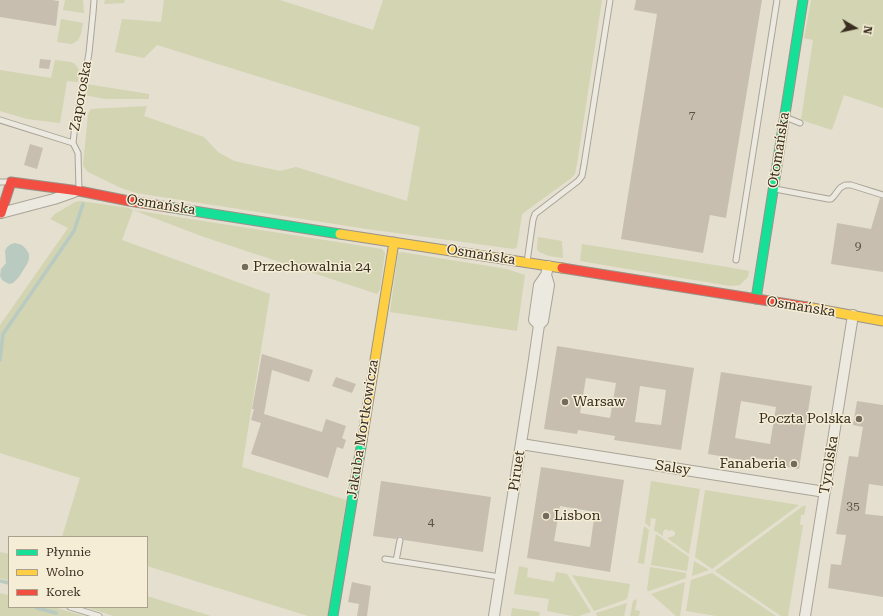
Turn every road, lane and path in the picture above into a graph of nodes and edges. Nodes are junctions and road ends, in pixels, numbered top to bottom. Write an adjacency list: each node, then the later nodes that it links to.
1 (94, 0): 8 (lane, Zaporoska)
2 (610, 0): 17 (lane)
3 (777, 0): 16 (lane)
4 (803, 0): 5 (street, Otomańska)
5 (784, 117): 7 (lane); 11 (street, Otomańska)
6 (0, 120): 8 (lane)
7 (800, 122)
8 (73, 143): 12 (lane, Zaporoska)
9 (0, 182): 10 (lane)
10 (11, 182): 12 (street, Osmańska); 14 (street)
11 (773, 189): 13 (lane); 19 (street, Otomańska)
12 (79, 190): 14 (street); 15 (street, Osmańska)
13 (883, 195)
14 (0, 213)
15 (394, 242): 17 (street, Osmańska); 30 (street, Jakuba Mortkowicza)
16 (736, 260)
17 (527, 262): 18 (street, Osmańska)
18 (547, 270): 19 (street, Osmańska); 22 (street, Piruet)
19 (756, 299): 20 (street, Osmańska)
20 (853, 315): 21 (street, Osmańska); 23 (street, Tyrolska)
21 (883, 321)
22 (521, 444): 23 (street, Salsy); 27 (street, Piruet)
23 (825, 492): 32 (street, Tyrolska)
24 (400, 540): 26 (lane)
25 (385, 560): 26 (lane)
26 (396, 561): 27 (lane)
27 (500, 577): 31 (street, Piruet)
28 (73, 608): 29 (lane)
29 (100, 616)
30 (333, 616)
31 (494, 616)
32 (806, 616)

